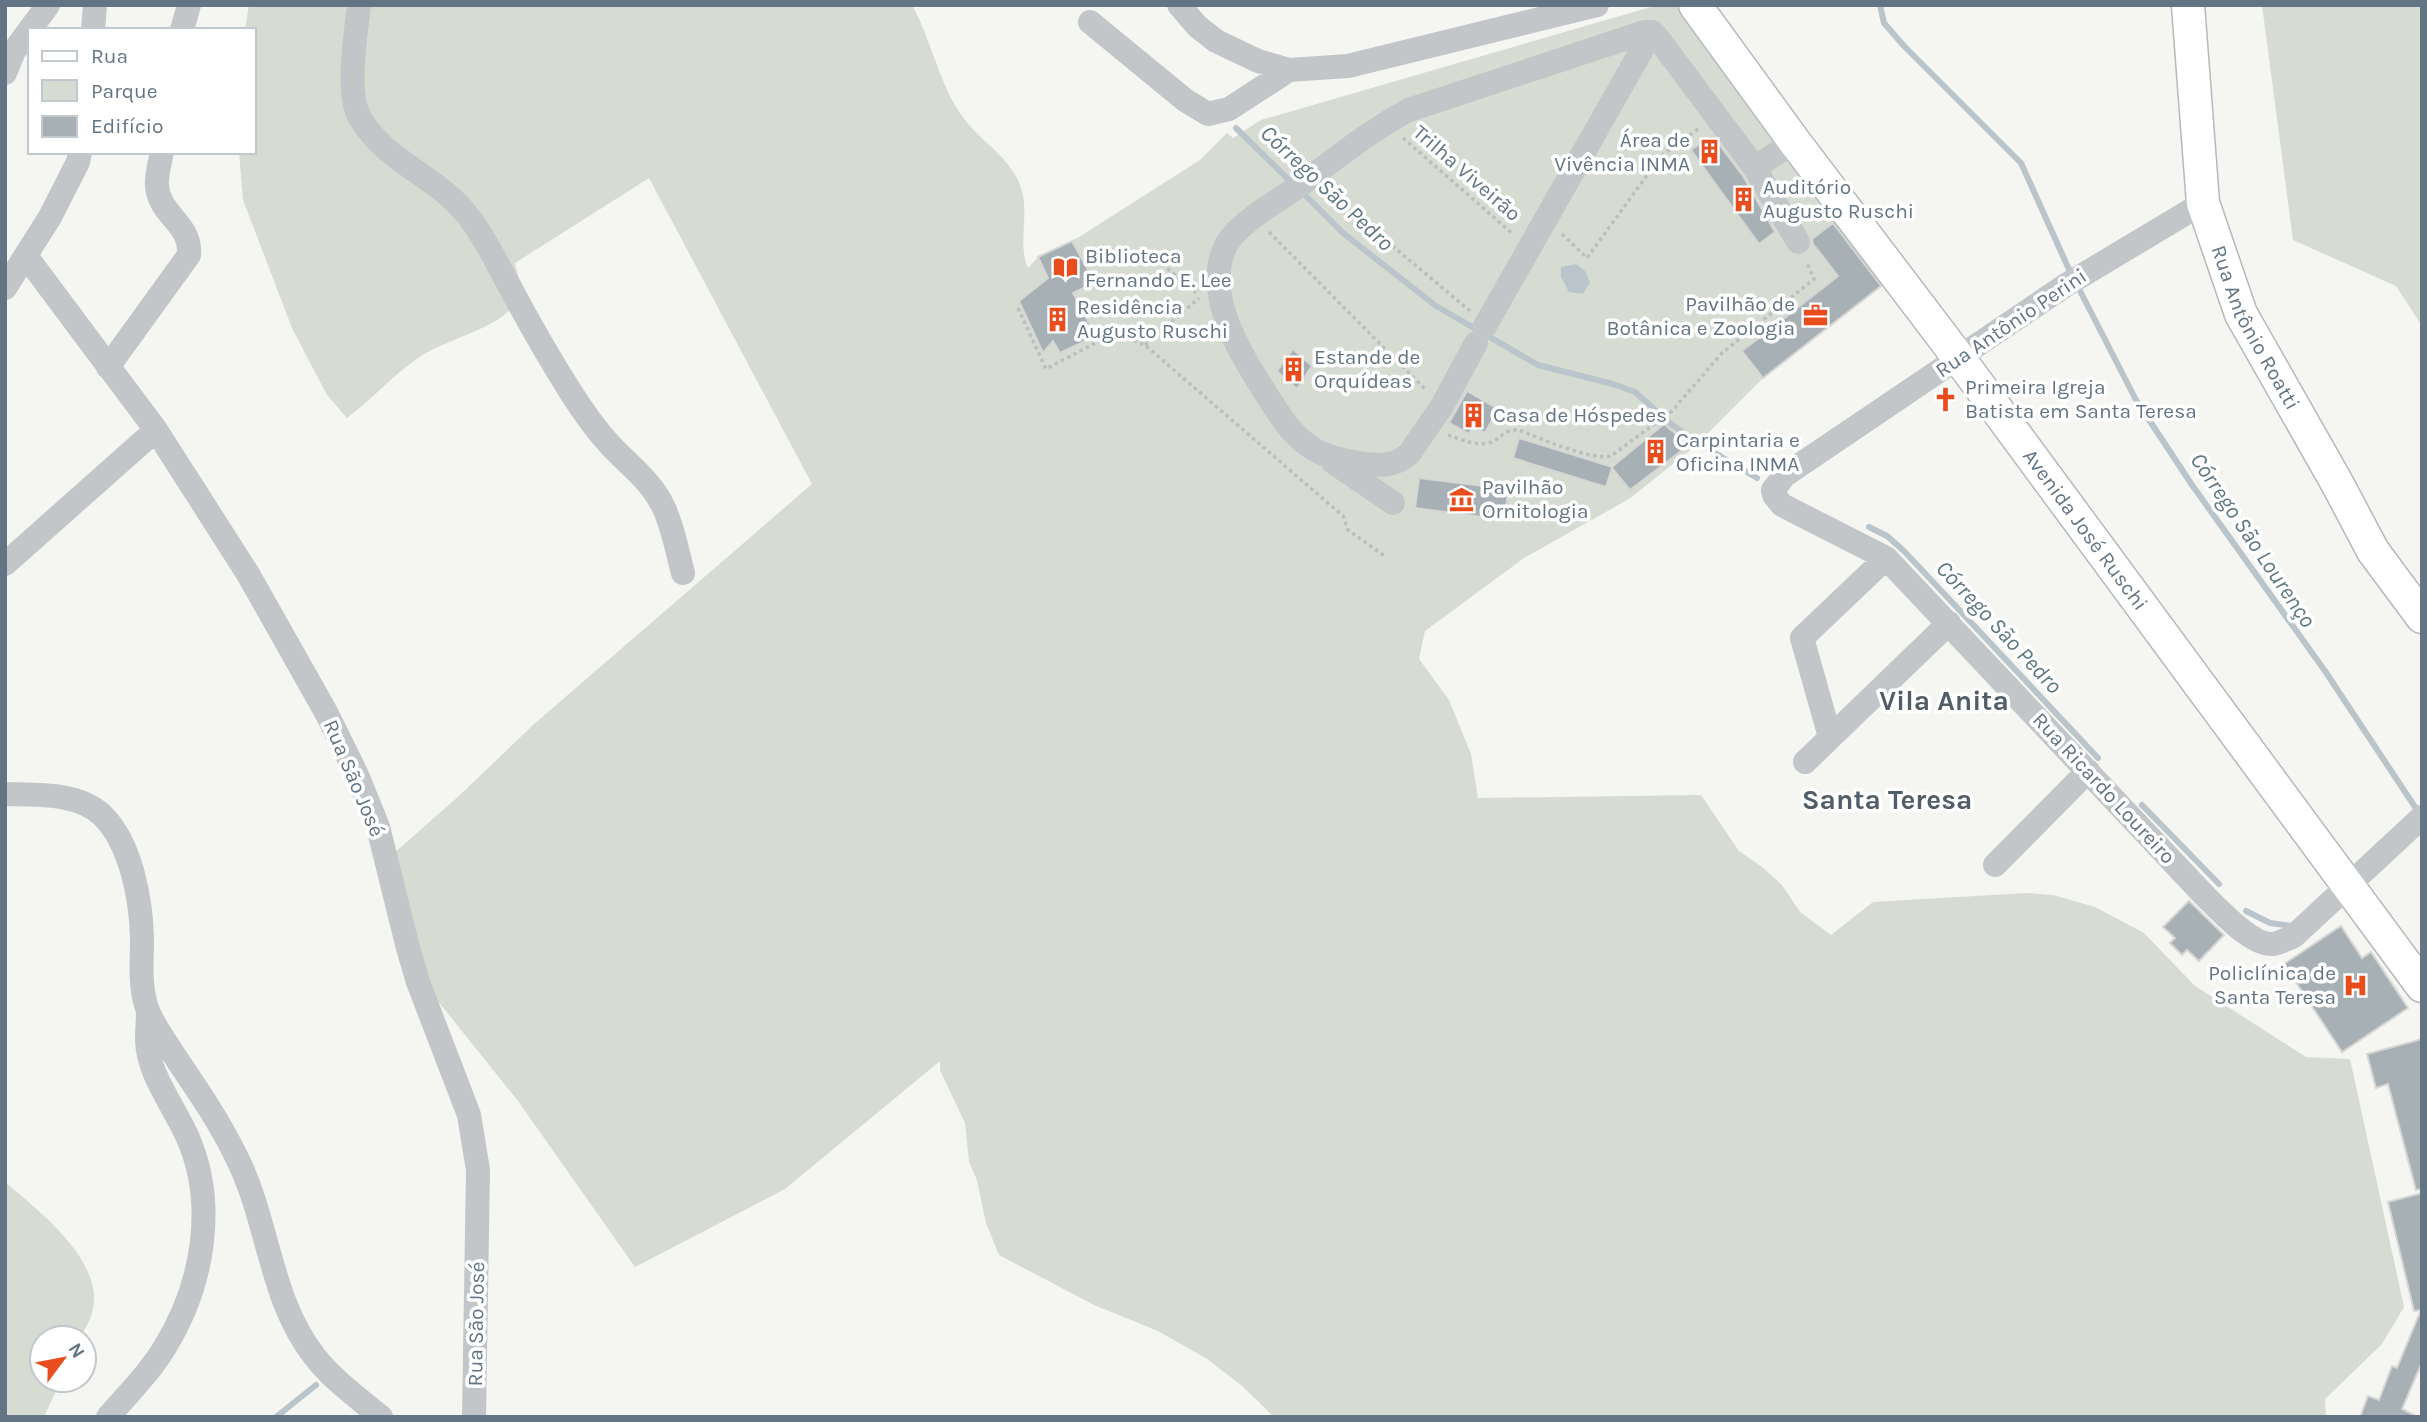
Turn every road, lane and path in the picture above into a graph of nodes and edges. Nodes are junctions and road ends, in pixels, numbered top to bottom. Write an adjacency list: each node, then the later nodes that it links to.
1 (48, 5): 10 (street)
2 (95, 5): 11 (street)
3 (189, 5): 12 (street)
4 (359, 5): 46 (street)
5 (1179, 5): 15 (street)
6 (1597, 5): 15 (street)
7 (1695, 5): 19 (main road, Avenida José Ruschi)
8 (2188, 5): 24 (main road, Rua Antônio Roatti)
9 (1090, 22): 15 (street)
10 (31, 28)
11 (93, 28)
12 (183, 28)
13 (28, 32): 16 (street)
14 (1652, 32): 17 (street); 18 (street); 26 (street)
15 (1289, 70)
16 (5, 73)
17 (1716, 115): 22 (street); 26 (path)
18 (1385, 123): 23 (street); 28 (path, Trilha Viveirão)
19 (1794, 141): 22 (street); 35 (main road, Avenida José Ruschi)
20 (80, 154): 29 (street)
21 (162, 154): 36 (street)
22 (1755, 169): 27 (street)
23 (1299, 186): 25 (street); 33 (path)
24 (2203, 203): 35 (street, Rua Antônio Perini); 47 (main road, Rua Antônio Roatti)
25 (1255, 218): 37 (path); 40 (street)
26 (1544, 218): 28 (street)
27 (1798, 242): 38 (path)
28 (1528, 247): 33 (street)
29 (26, 256): 31 (street); 36 (street, Rua São José)
30 (1162, 264): 34 (path)
31 (5, 288)
32 (1018, 308): 34 (path)
33 (1482, 331): 37 (street)
34 (1145, 345): 43 (path)
35 (1958, 357): 42 (street, Rua Antônio Perini); 55 (main road, Avenida José Ruschi)
36 (108, 367): 39 (street, Rua São José)
37 (1442, 406): 38 (street)
38 (1427, 429): 40 (street)
39 (156, 430): 45 (street); 60 (street, Rua São José)
40 (1318, 452): 41 (street)
41 (1393, 503)
42 (1782, 505): 44 (street, Rua Ricardo Loureiro)
43 (1386, 558)
44 (1886, 558): 48 (street, Rua Ricardo Loureiro); 49 (street)
45 (5, 564)
46 (682, 573)
47 (2422, 617)
48 (1949, 623): 49 (street); 51 (street, Rua Ricardo Loureiro)
49 (1830, 737): 50 (street)
50 (1805, 762)
51 (2088, 771): 54 (street); 55 (street, Rua Ricardo Loureiro)
52 (5, 793): 57 (street)
53 (2419, 820): 55 (street)
54 (1995, 865)
55 (2347, 887): 56 (main road, Avenida José Ruschi)
56 (2422, 986)
57 (148, 1012): 58 (street); 59 (street)
58 (108, 1417)
59 (381, 1417)
60 (474, 1417)

